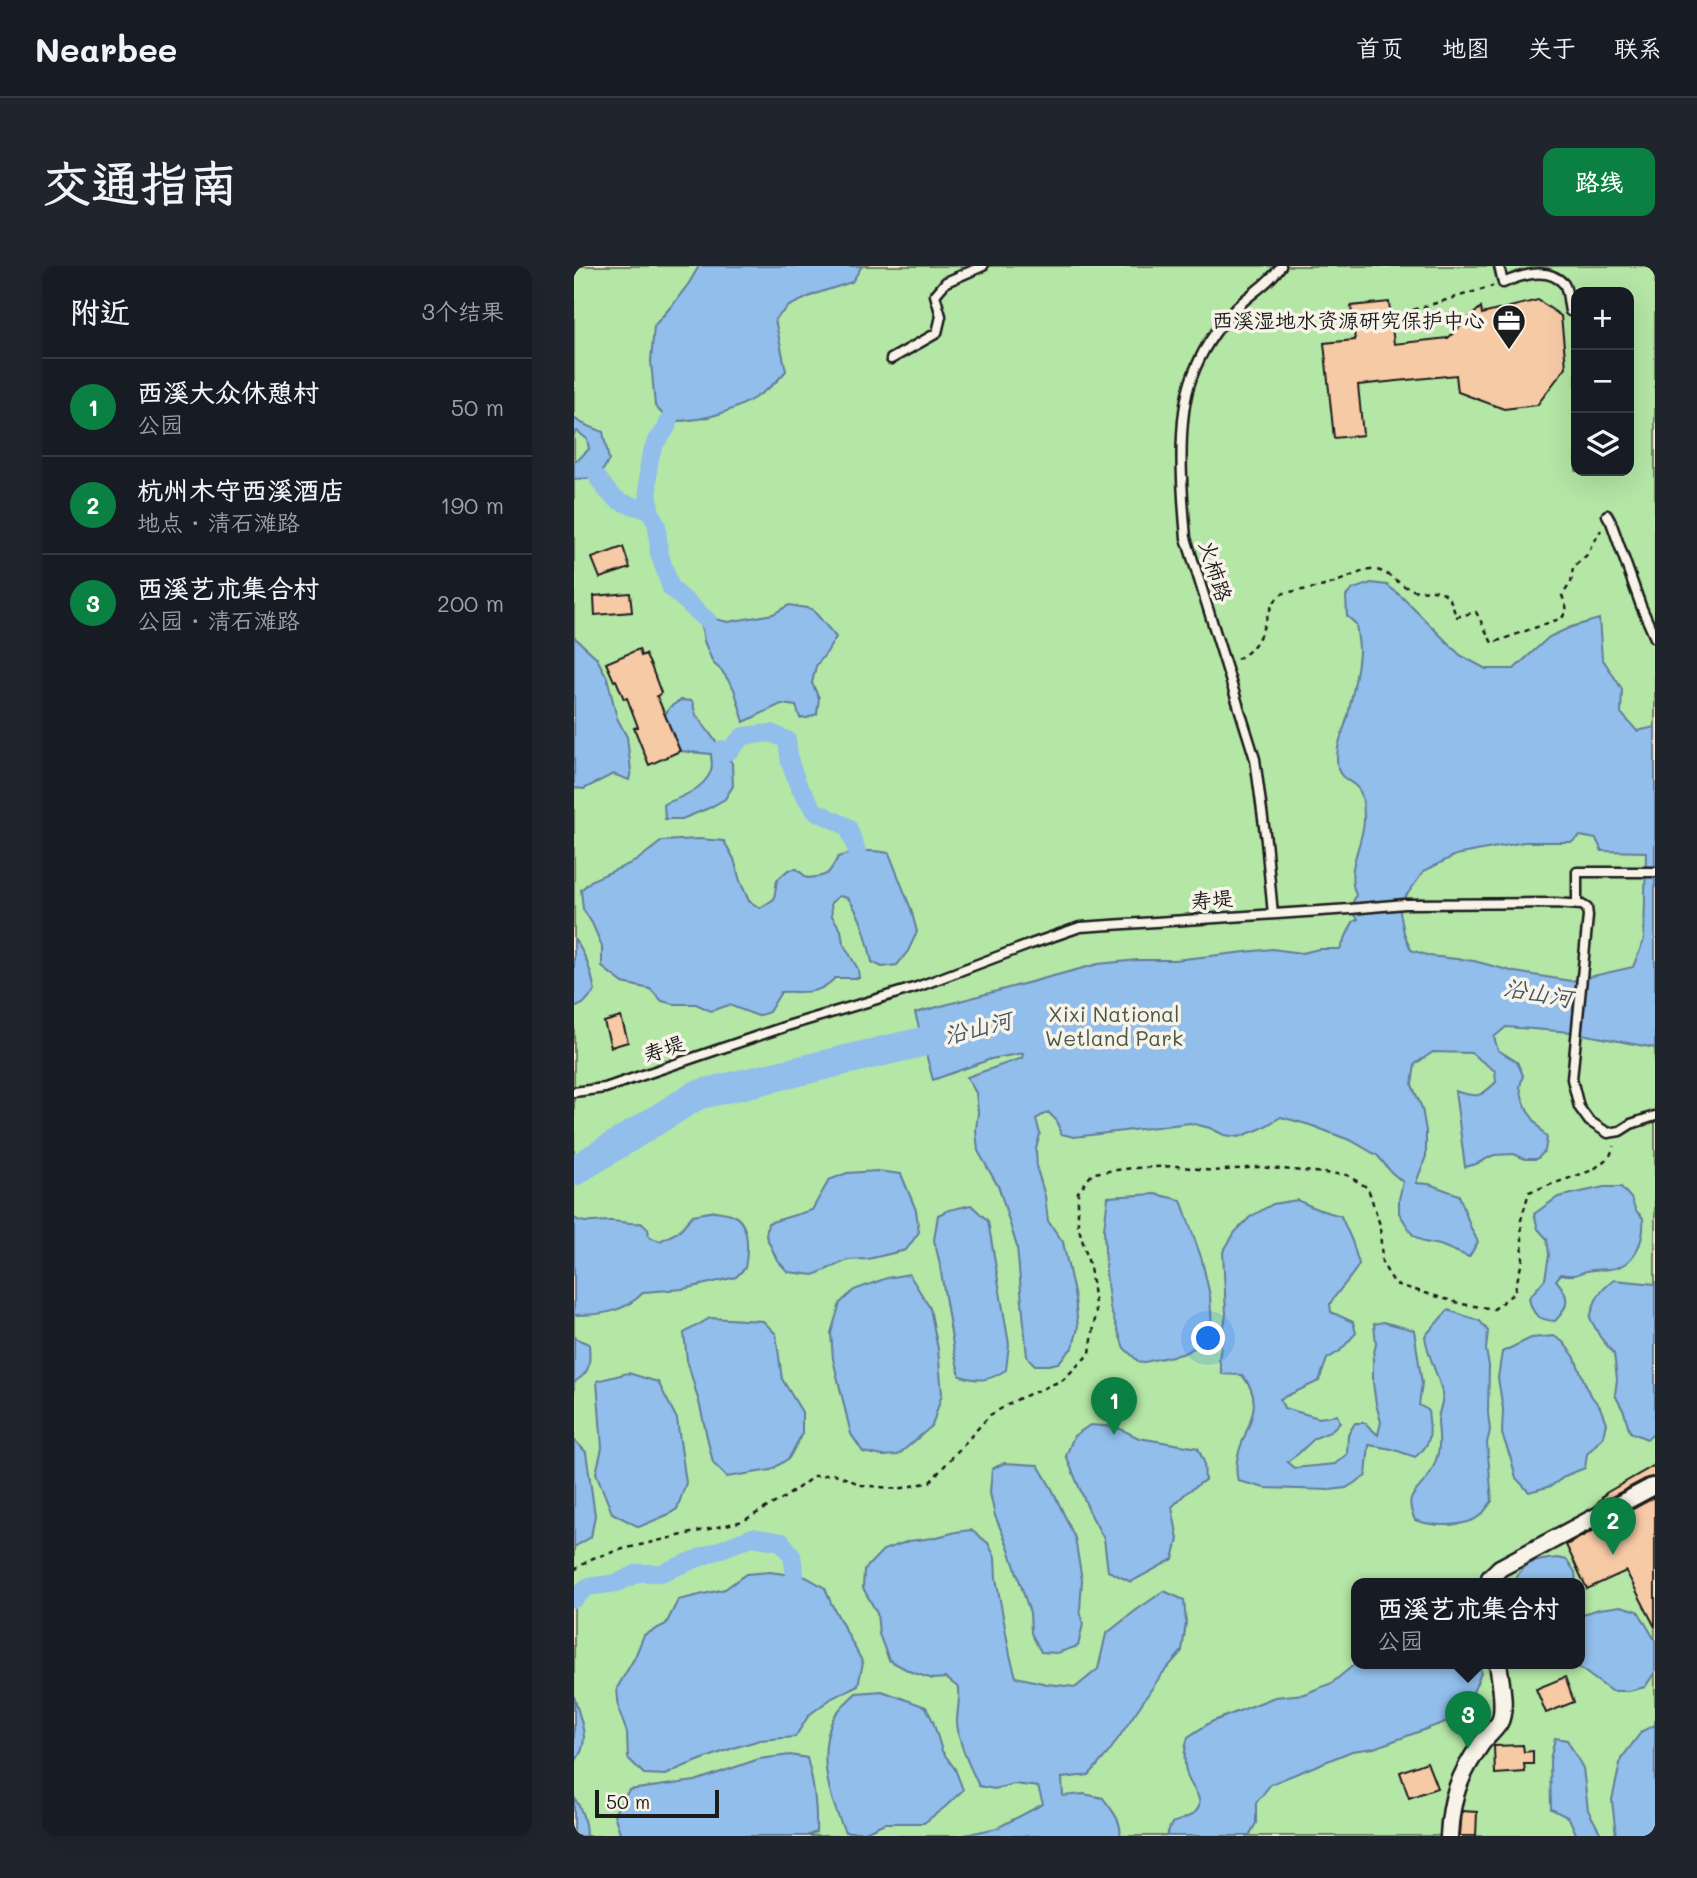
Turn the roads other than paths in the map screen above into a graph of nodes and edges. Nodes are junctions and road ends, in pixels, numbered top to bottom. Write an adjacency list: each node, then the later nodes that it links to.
1 (983, 266): 5 (lane)
2 (1281, 266): 10 (lane, 火柿路)
3 (1499, 266): 4 (lane)
4 (1570, 311)
5 (891, 359)
6 (1607, 516): 7 (lane)
7 (1655, 638)
8 (1655, 872): 9 (lane)
9 (1577, 904): 10 (lane, 寿堤); 12 (lane)
10 (1273, 914): 11 (lane, 寿堤)
11 (574, 1092)
12 (1655, 1116)
13 (1652, 1487): 14 (street)
14 (1490, 1578)
15 (1499, 1669): 16 (street)
16 (1449, 1836)

